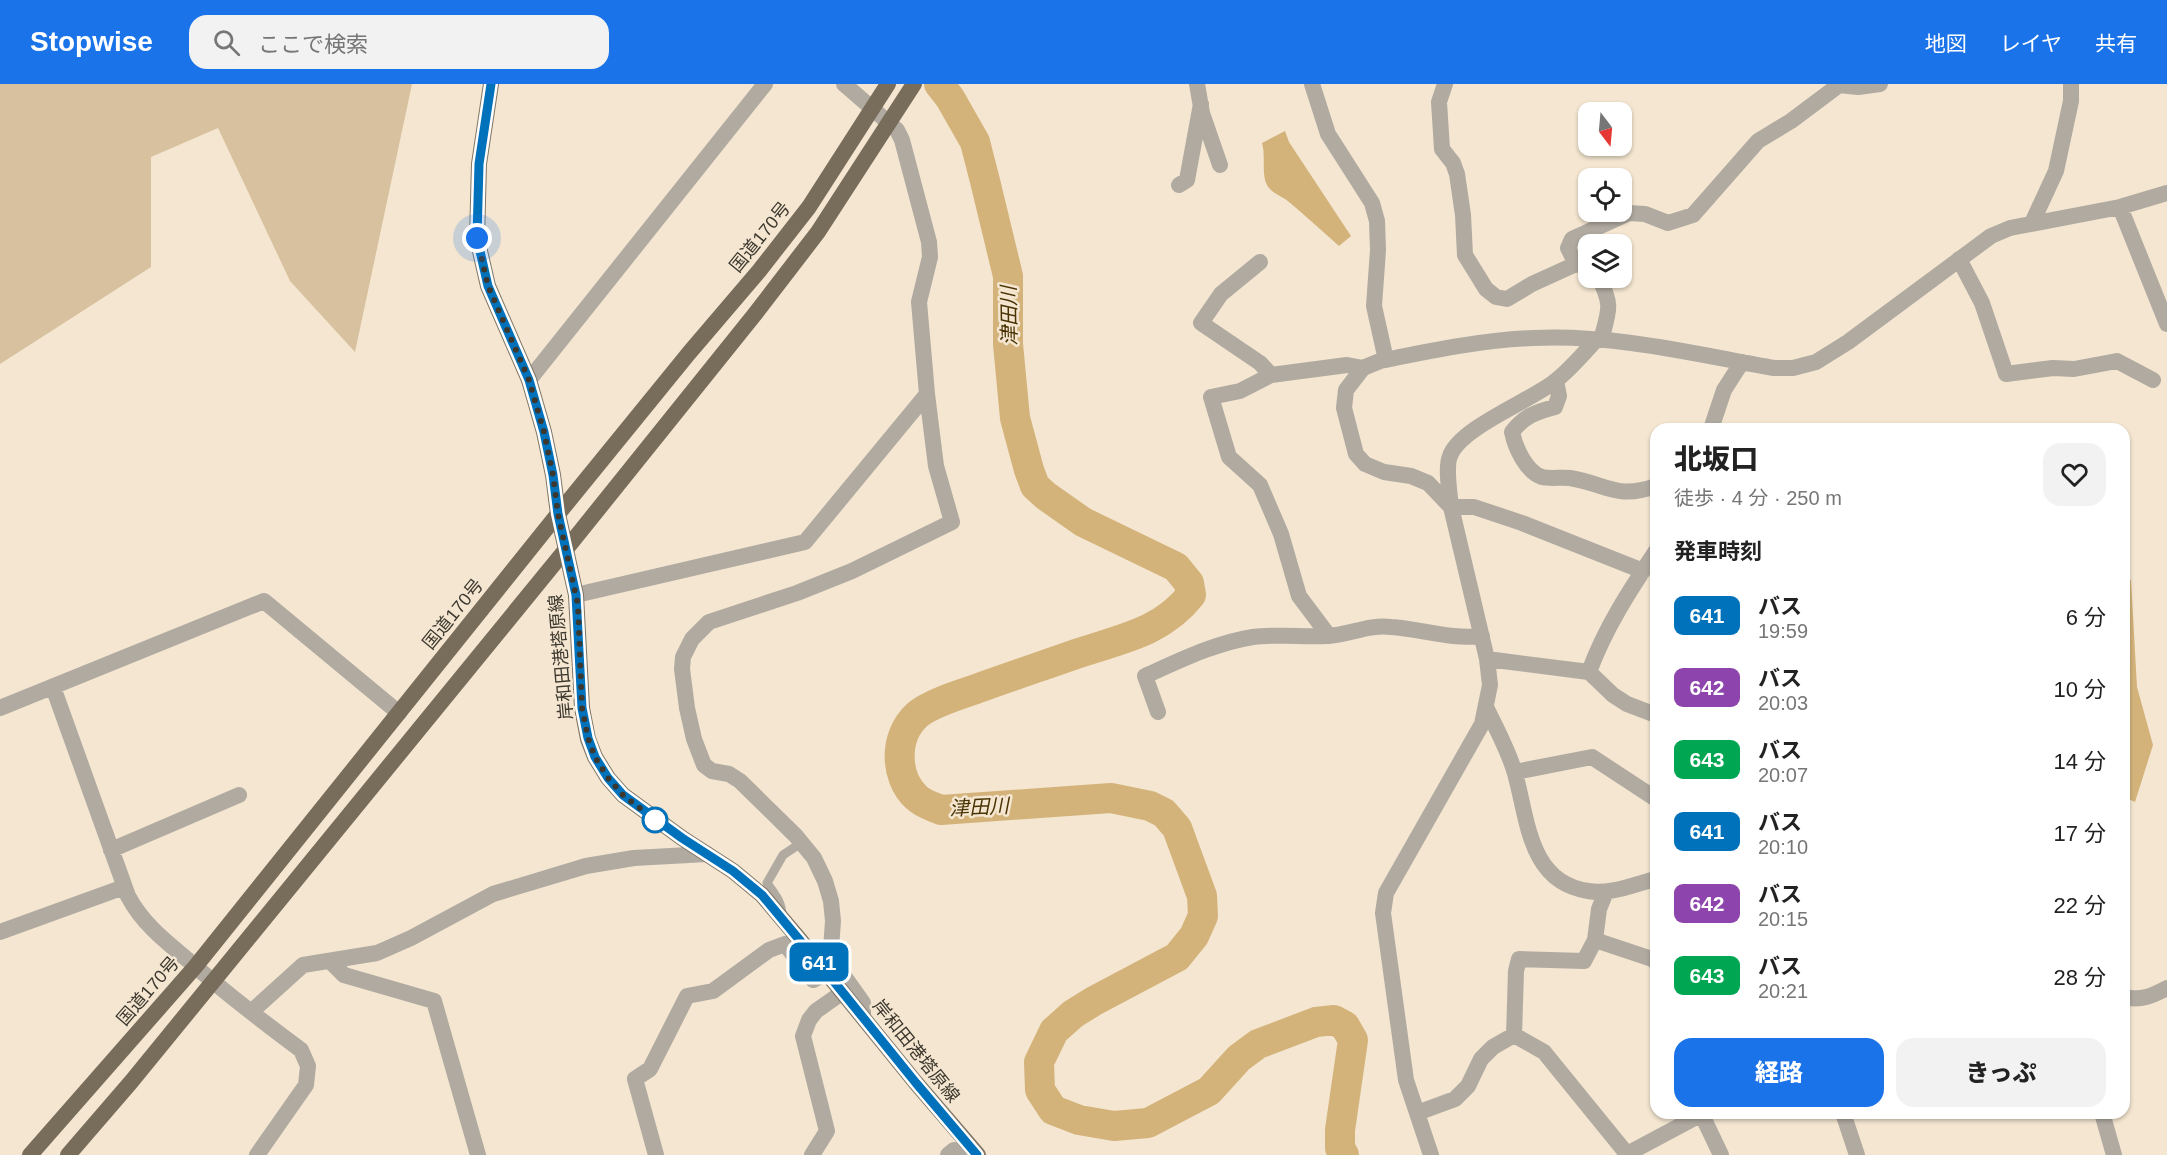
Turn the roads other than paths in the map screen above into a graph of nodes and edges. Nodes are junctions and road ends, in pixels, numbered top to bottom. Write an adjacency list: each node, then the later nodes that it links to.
1 (491, 84): 30 (main road, 岸和田港塔原線)
2 (765, 84): 30 (street)
3 (844, 84): 33 (street)
4 (888, 84): 37 (highway, 国道170号)
5 (914, 84): 38 (highway)
6 (1197, 84): 11 (street)
7 (1312, 84): 26 (street)
8 (1446, 84): 22 (street)
9 (1880, 84): 17 (street)
10 (2071, 84): 16 (street)
11 (1201, 104): 12 (street); 13 (street)
12 (1220, 165)
13 (1179, 185)
14 (2167, 193): 15 (street)
15 (2120, 207): 16 (street); 24 (street)
16 (2032, 223): 19 (street)
17 (1583, 234)
18 (1578, 236): 20 (street)
19 (1959, 259): 27 (street); 31 (street)
20 (1578, 260)
21 (1260, 262): 29 (street)
22 (1578, 267)
23 (1604, 288): 25 (street)
24 (2167, 324)
25 (1599, 340): 26 (street); 27 (street); 32 (street)
26 (1386, 360): 28 (street)
27 (1742, 362): 34 (street)
28 (1363, 368): 29 (street); 36 (street)
29 (1271, 375): 42 (street)
30 (529, 380): 37 (main road, 岸和田港塔原線)
31 (2153, 380)
32 (1556, 381): 35 (street); 36 (street)
33 (927, 394): 41 (street); 55 (street)
34 (1713, 423)
35 (1650, 488)
36 (1451, 507): 40 (street); 43 (street)
37 (558, 514): 38 (main road, 岸和田港塔原線); 50 (highway, 国道170号)
38 (567, 548): 41 (main road, 岸和田港塔原線); 68 (highway)
39 (1650, 560): 40 (street)
40 (1643, 571): 45 (street)
41 (576, 595): 57 (main road, 岸和田港塔原線)
42 (1329, 636): 43 (street); 49 (street)
43 (1482, 636): 44 (street)
44 (1487, 659): 45 (street); 47 (street)
45 (1589, 672): 51 (street)
46 (53, 687): 48 (street); 50 (street); 56 (street)
47 (1486, 707): 52 (street); 75 (street)
48 (0, 708)
49 (1158, 712)
50 (399, 713): 66 (highway, 国道170号)
51 (1650, 713)
52 (1515, 772): 54 (street); 60 (street)
53 (239, 795): 56 (street)
54 (1650, 795)
55 (801, 843): 61 (lane); 73 (street)
56 (111, 850): 59 (street)
57 (706, 854): 61 (main road, 岸和田港塔原線); 65 (street)
58 (1650, 881): 60 (street)
59 (124, 887): 62 (street); 66 (street)
60 (1606, 892): 63 (street)
61 (781, 917): 67 (main road, 岸和田港塔原線)
62 (0, 932)
63 (1595, 940): 64 (street); 74 (street)
64 (1650, 958)
65 (330, 961): 72 (street); 83 (street)
66 (195, 967): 68 (street); 80 (highway, 国道170号)
67 (827, 973): 70 (main road, 岸和田港塔原線); 84 (street)
68 (212, 982): 72 (street); 81 (highway)
69 (2167, 988): 71 (street)
70 (843, 992): 73 (main road, 岸和田港塔原線); 85 (street)
71 (2130, 999)
72 (251, 1012): 82 (street)
73 (863, 1017): 88 (main road, 岸和田港塔原線)
74 (1514, 1035): 75 (street); 76 (street)
75 (1417, 1113): 89 (street)
76 (1691, 1119)
77 (1705, 1119): 90 (street)
78 (1845, 1119): 91 (street)
79 (2104, 1119): 92 (street)
80 (30, 1155)
81 (68, 1155)
82 (257, 1155)
83 (478, 1155)
84 (656, 1155)
85 (812, 1155)
86 (948, 1155): 87 (street)
87 (960, 1155)
88 (978, 1155)
89 (1431, 1155)
90 (1721, 1155)
91 (1857, 1155)
92 (2114, 1155)

